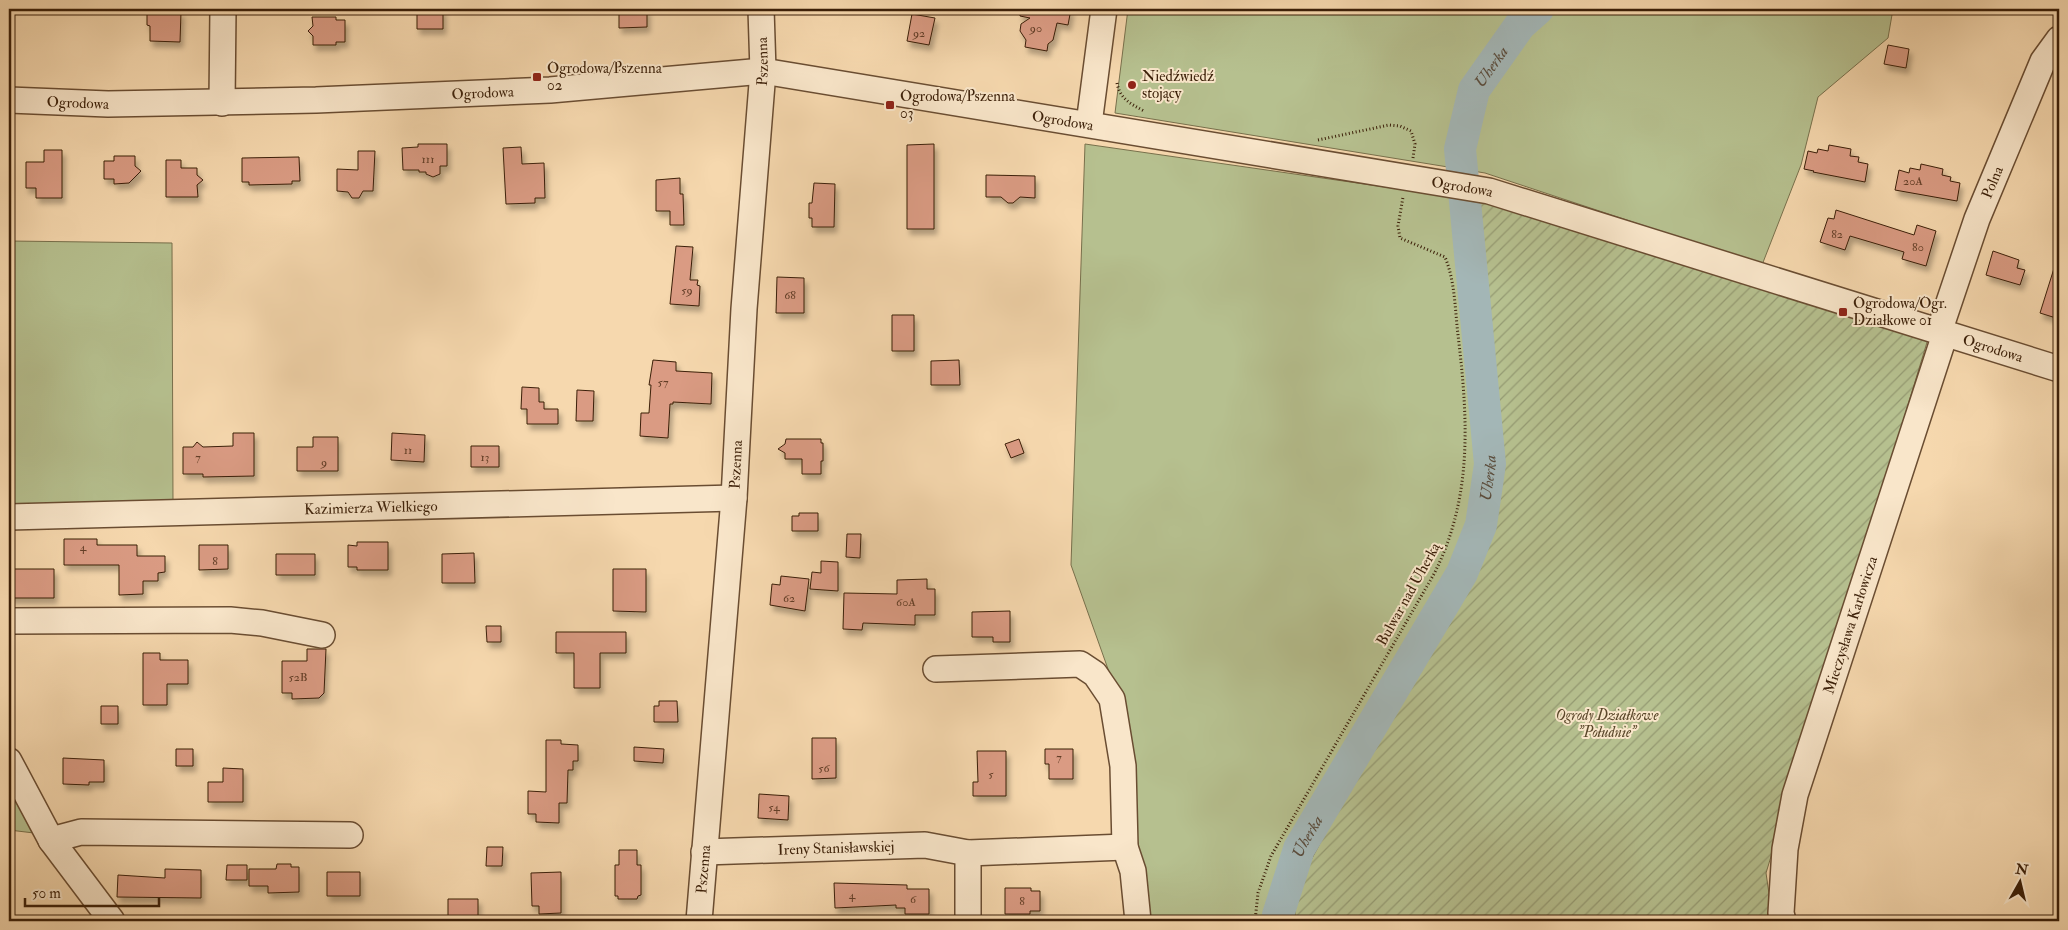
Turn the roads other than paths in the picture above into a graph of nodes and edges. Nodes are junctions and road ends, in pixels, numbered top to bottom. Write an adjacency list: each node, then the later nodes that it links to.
1 (223, 9): 7 (street)
2 (761, 9): 5 (street, Pszenna)
3 (1104, 9): 8 (street)
4 (2059, 39): 9 (street, Polna)
5 (763, 71): 7 (street, Ogrodowa); 8 (street, Ogrodowa); 11 (street, Pszenna)
6 (9, 100): 7 (street, Ogrodowa)
7 (222, 102)
8 (1089, 124): 9 (street, Ogrodowa)
9 (1942, 333): 10 (street, Ogrodowa); 26 (street, Mieczysława Karłowicza)
10 (2059, 369)
11 (734, 498): 12 (street, Kazimierza Wielkiego); 20 (street, Pszenna)
12 (9, 517)
13 (9, 621): 14 (street)
14 (322, 636)
15 (936, 669): 19 (street)
16 (9, 761): 18 (street)
17 (350, 835): 18 (street)
18 (51, 840): 22 (street)
19 (1125, 847): 21 (street, Ireny Stanisławskiej); 25 (street)
20 (704, 852): 21 (street, Ireny Stanisławskiej); 23 (street, Pszenna)
21 (968, 853): 24 (street)
22 (112, 921)
23 (699, 921)
24 (968, 921)
25 (1138, 921)
26 (1783, 921)

